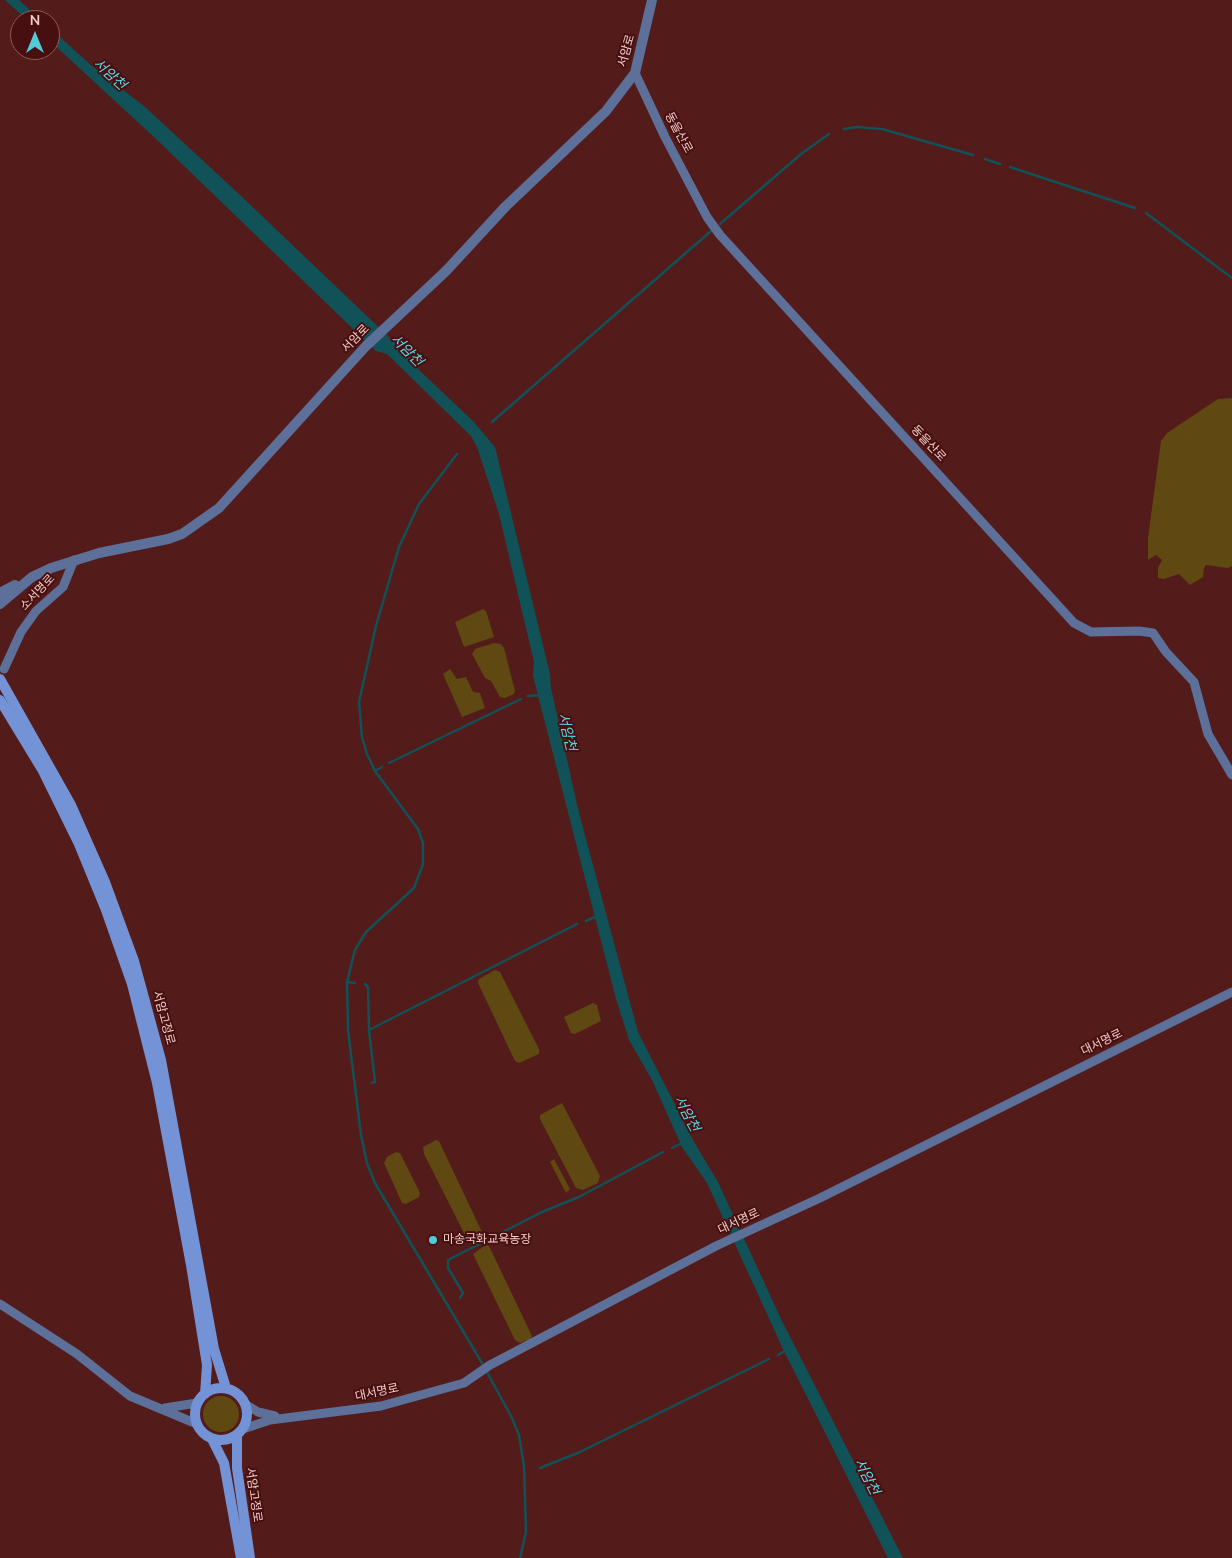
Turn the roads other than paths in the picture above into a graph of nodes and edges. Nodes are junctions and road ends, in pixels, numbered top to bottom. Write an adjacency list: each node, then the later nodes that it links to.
1 (652, 0): 2 (street, 서암로)
2 (635, 73): 3 (street, 서암로); 10 (street, 동을산로)
3 (74, 560): 4 (street, 서암로); 7 (street, 소서명로)
4 (32, 578): 5 (street); 6 (street, 서암로)
5 (0, 593)
6 (0, 604)
7 (4, 669)
8 (0, 679): 13 (main road, 서암고정로)
9 (0, 700): 14 (main road, 서암고정로)
10 (1232, 775)
11 (1232, 992): 18 (street, 대서명로)
12 (0, 1304): 17 (street)
13 (226, 1388): 14 (main road); 16 (main road)
14 (205, 1394): 15 (main road)
15 (197, 1403): 17 (street); 19 (main road)
16 (245, 1404): 18 (street); 20 (main road)
17 (162, 1408): 19 (street)
18 (285, 1418): 20 (street, 대서명로)
19 (197, 1424): 21 (main road)
20 (240, 1432): 21 (main road); 23 (main road, 서암고정로)
21 (212, 1439): 22 (main road, 서암고정로)
22 (241, 1558)
23 (250, 1558)

